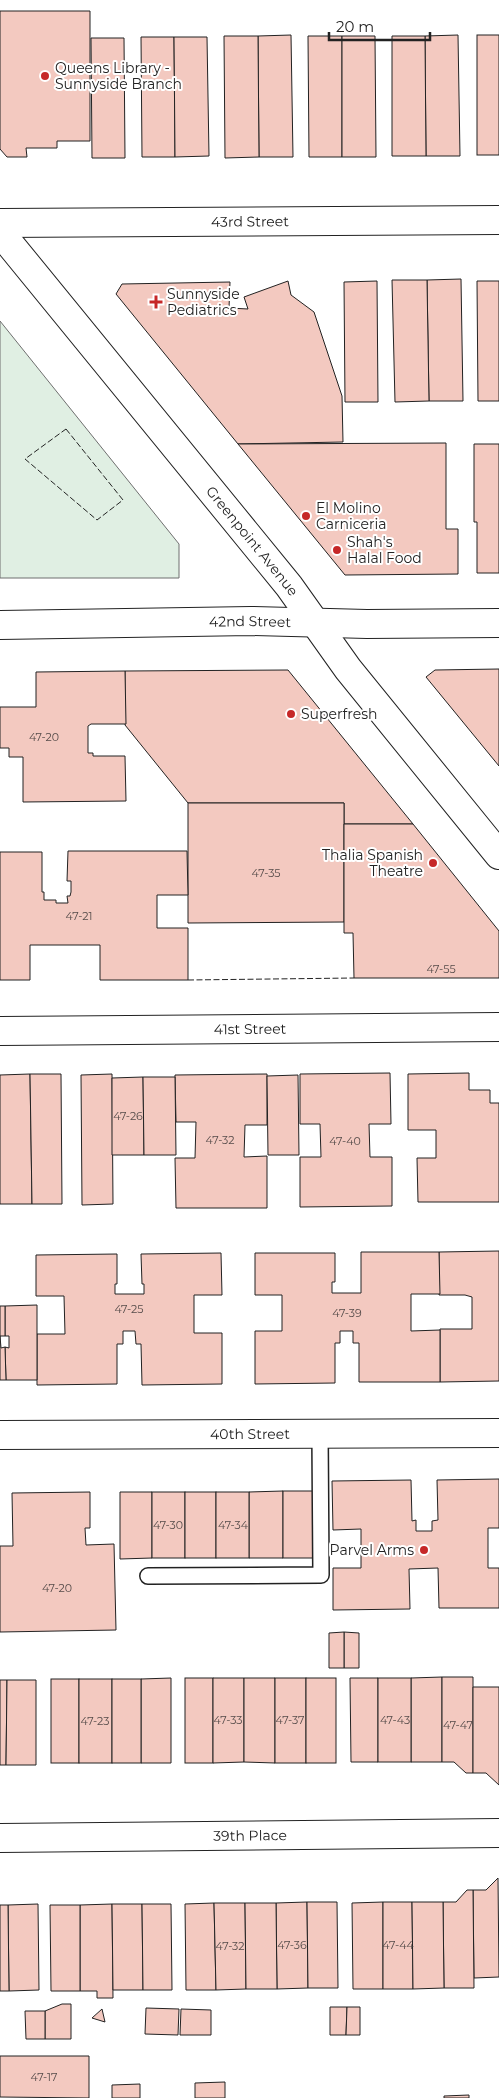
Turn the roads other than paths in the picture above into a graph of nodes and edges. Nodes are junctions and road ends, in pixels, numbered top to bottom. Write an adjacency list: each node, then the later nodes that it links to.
1 (499, 220): 2 (street, 43rd Street)
2 (0, 223)
3 (0, 232): 4 (street, Greenpoint Avenue)
4 (316, 623): 5 (street, 42nd Street); 6 (street, 42nd Street); 7 (street, Greenpoint Avenue)
5 (499, 623)
6 (0, 625)
7 (499, 855)
8 (499, 1028): 9 (street, 41st Street)
9 (0, 1031)
10 (320, 1433): 11 (street, 40th Street); 12 (street, 40th Street); 13 (lane)
11 (499, 1433)
12 (0, 1435)
13 (148, 1576)
14 (499, 1833): 15 (street, 39th Place)
15 (0, 1838)

